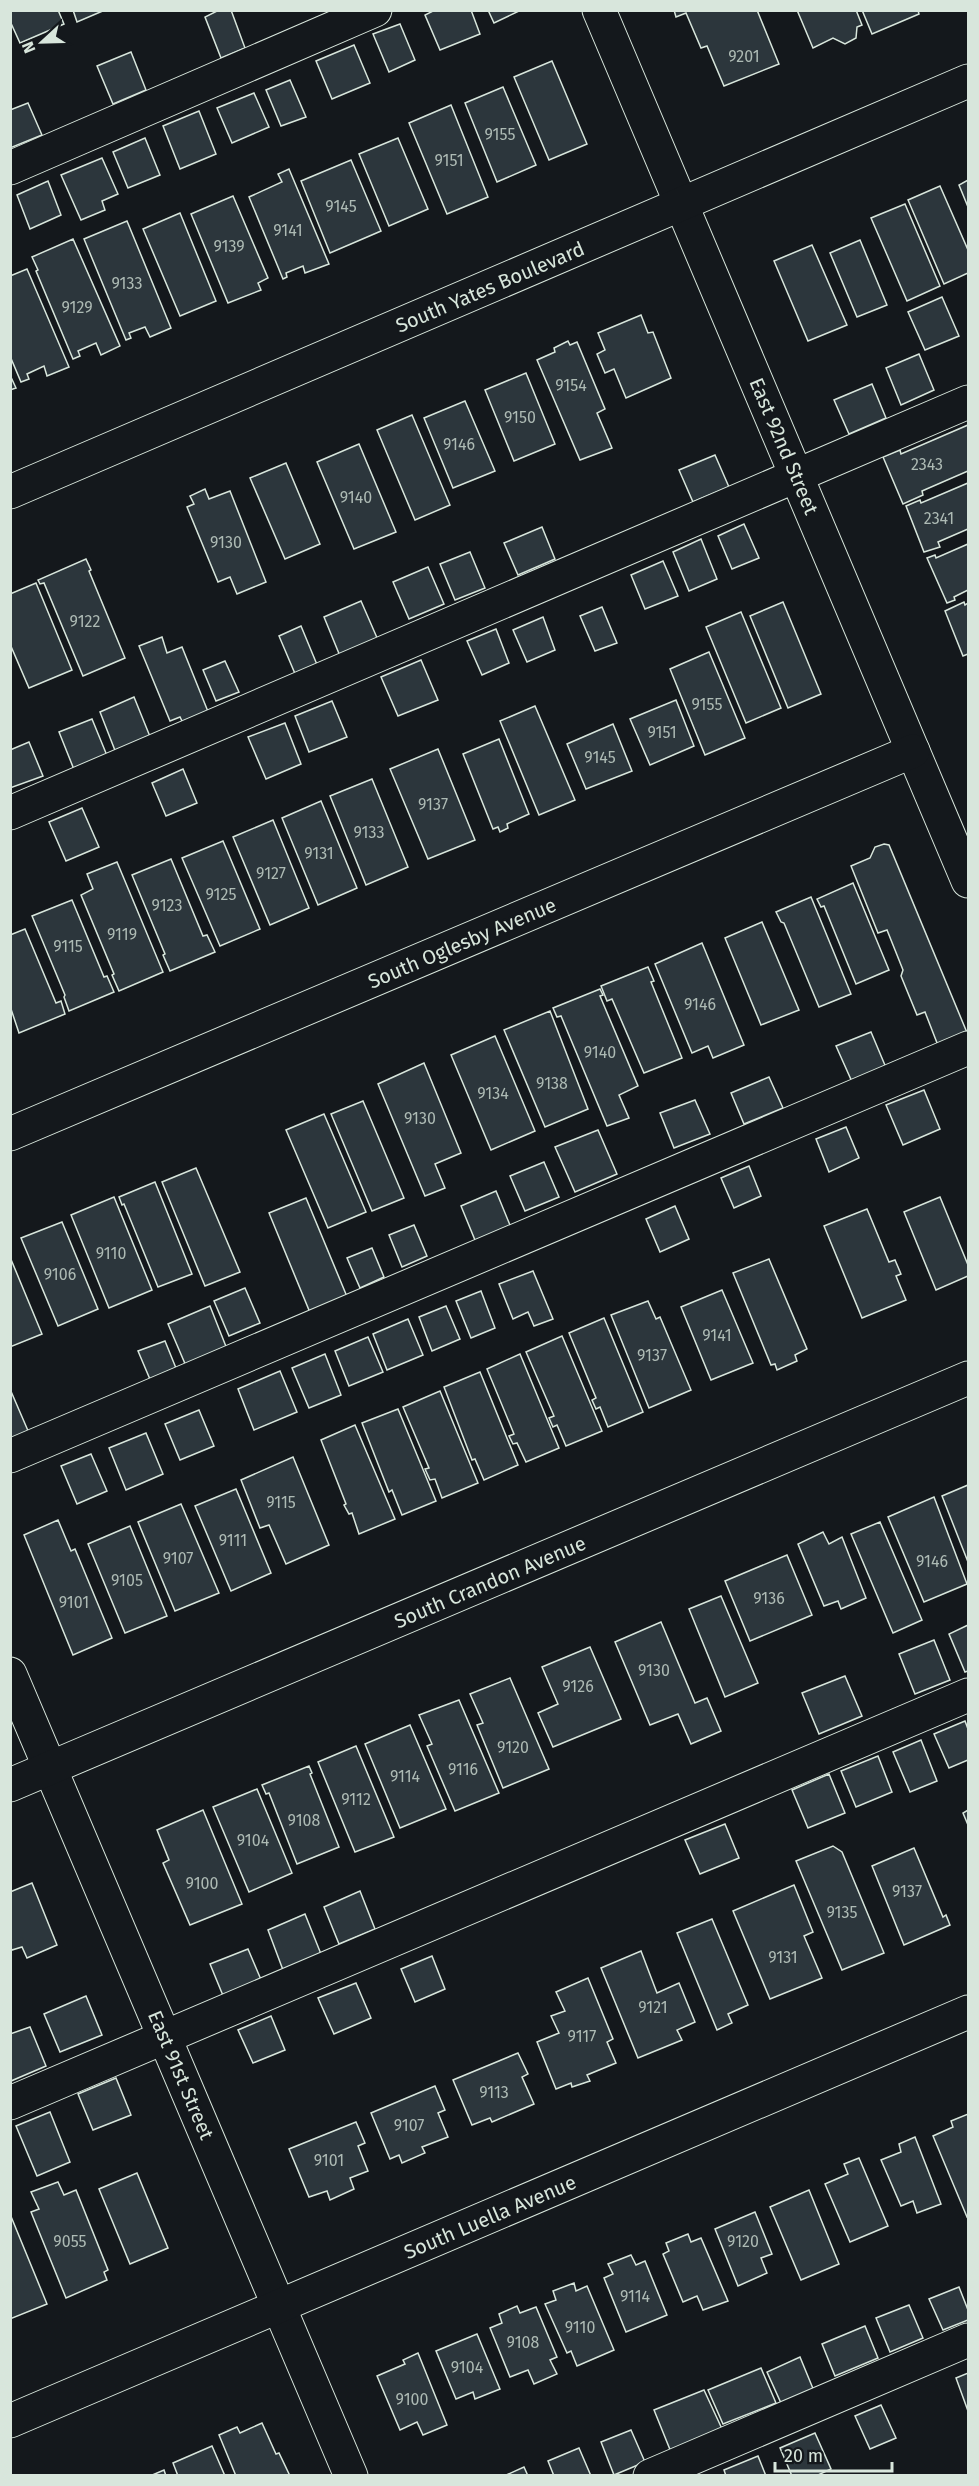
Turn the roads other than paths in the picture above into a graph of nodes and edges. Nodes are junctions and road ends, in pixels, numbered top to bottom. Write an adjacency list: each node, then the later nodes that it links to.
1 (375, 10): 4 (street)
2 (599, 10): 5 (street, East 92nd Street)
3 (969, 81): 5 (street, South Yates Boulevard)
4 (10, 168)
5 (682, 206): 7 (street, East 92nd Street); 8 (street, South Yates Boulevard)
6 (969, 402): 7 (street)
7 (797, 476): 9 (street, East 92nd Street); 10 (street)
8 (10, 492)
9 (913, 751): 11 (street, East 92nd Street); 13 (street, South Oglesby Avenue)
10 (10, 813)
11 (969, 881)
12 (969, 1048): 15 (street)
13 (10, 1134)
14 (969, 1378): 18 (street, South Crandon Avenue)
15 (10, 1456)
16 (10, 1674): 18 (street, East 91st Street)
17 (969, 1695): 21 (street)
18 (50, 1768): 19 (street, South Crandon Avenue); 21 (street, East 91st Street)
19 (10, 1785)
20 (969, 2012): 23 (street, South Luella Avenue)
21 (165, 2037): 22 (street); 23 (street, East 91st Street)
22 (10, 2103)
23 (280, 2306): 25 (street, South Luella Avenue); 26 (street, East 91st Street)
24 (969, 2340): 27 (street)
25 (10, 2421)
26 (351, 2475)
27 (650, 2475)

